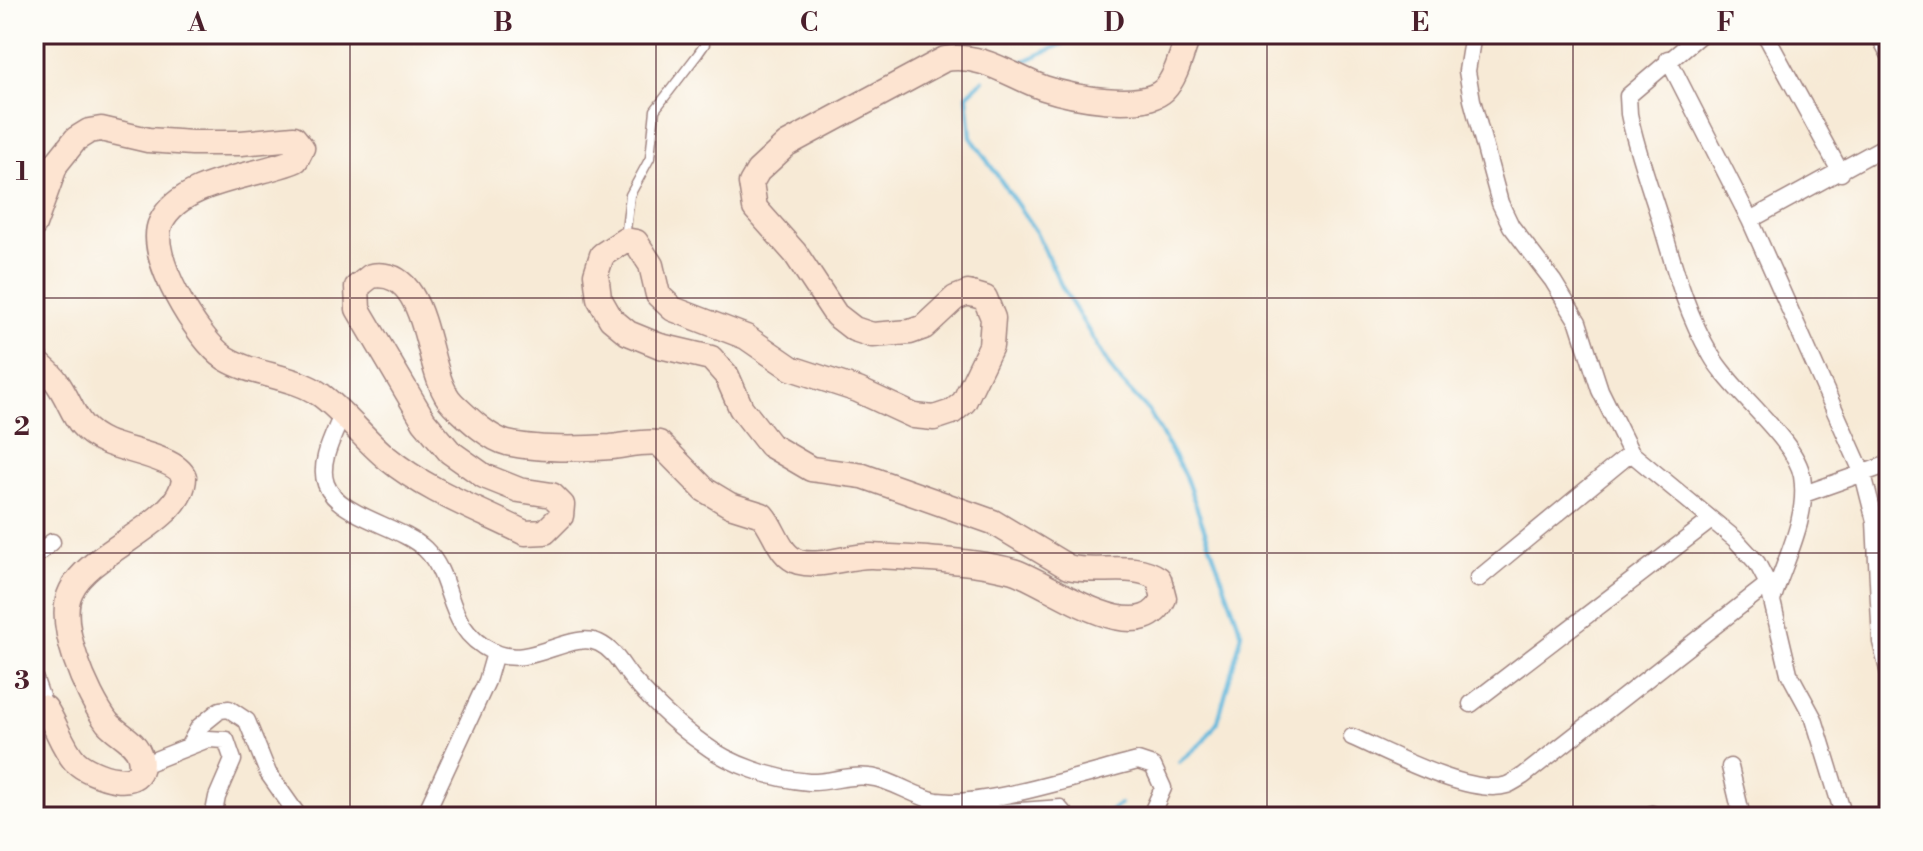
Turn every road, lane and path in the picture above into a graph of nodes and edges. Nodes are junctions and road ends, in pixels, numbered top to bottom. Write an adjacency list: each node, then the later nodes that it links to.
1 (705, 34): 13 (lane)
2 (1189, 34): 13 (street)
3 (1473, 34): 16 (street)
4 (1701, 34): 8 (street)
5 (1765, 34): 10 (street)
6 (1878, 34): 7 (street)
7 (1889, 54)
8 (1668, 59): 11 (street); 19 (street)
9 (1889, 144): 10 (street)
10 (1841, 173): 11 (street)
11 (1750, 220): 18 (street)
12 (34, 225): 15 (street)
13 (625, 240): 15 (street)
14 (34, 359): 32 (street)
15 (342, 415): 25 (street)
16 (1631, 453): 20 (street); 23 (street)
17 (1889, 464): 18 (street)
18 (1863, 474): 19 (street); 26 (street)
19 (1804, 494): 24 (street)
20 (1710, 521): 24 (street); 28 (street)
21 (52, 542): 22 (street)
22 (34, 557)
23 (1478, 579)
24 (1770, 592): 30 (street); 41 (street)
25 (495, 653): 34 (street); 37 (street)
26 (1889, 674)
27 (34, 677): 29 (street)
28 (1471, 704)
29 (39, 706): 32 (street)
30 (1352, 737)
31 (188, 747): 32 (street); 35 (street); 36 (street)
32 (140, 766)
33 (1730, 767): 40 (street)
34 (965, 802): 38 (lane); 39 (street)
35 (213, 817)
36 (299, 817)
37 (424, 817)
38 (1072, 817)
39 (1150, 817)
40 (1742, 817)
41 (1844, 817)

